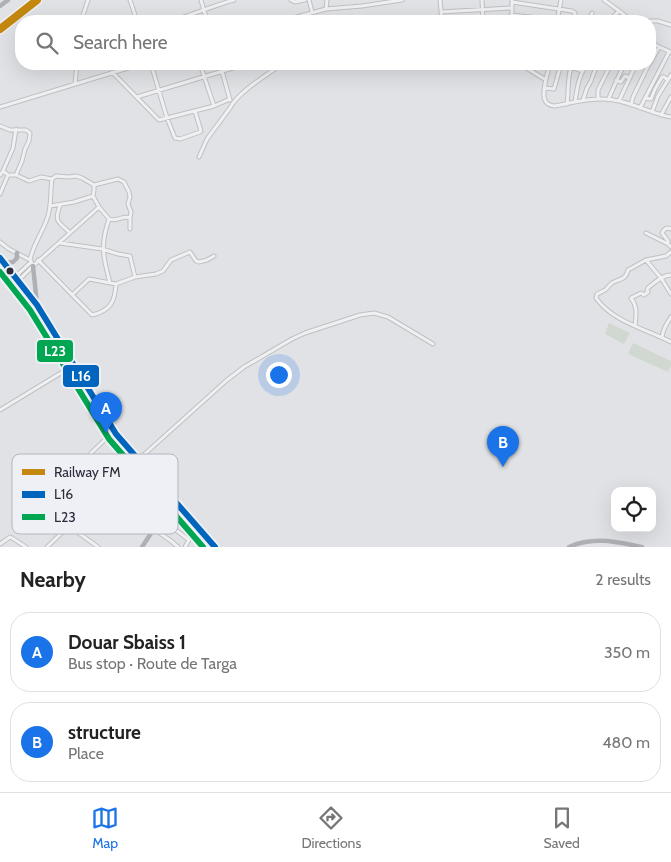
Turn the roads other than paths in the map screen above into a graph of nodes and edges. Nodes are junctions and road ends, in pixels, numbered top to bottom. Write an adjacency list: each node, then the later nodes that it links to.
1 (8, 0): 20 (main road)
2 (88, 0): 29 (street)
3 (130, 0): 30 (street)
4 (201, 0): 25 (street)
5 (234, 0): 25 (street)
6 (291, 0): 7 (street)
7 (305, 0)
8 (308, 0): 27 (street)
9 (327, 0): 23 (street)
10 (397, 0): 11 (street); 23 (street)
11 (402, 0)
12 (440, 0): 28 (street)
13 (482, 0): 24 (street)
14 (538, 0): 19 (street)
15 (561, 0): 22 (street)
16 (604, 0): 26 (street)
17 (512, 1): 18 (street); 21 (street)
18 (526, 2): 19 (street)
19 (538, 5): 22 (street)
20 (0, 6)
21 (511, 8): 24 (street); 36 (street)
22 (558, 8): 37 (street); 38 (street)
23 (326, 9): 27 (street)
24 (483, 10): 28 (street); 35 (street)
25 (204, 11): 31 (street); 32 (street)
26 (619, 11): 39 (street); 40 (street)
27 (312, 12): 33 (street)
28 (441, 12): 34 (street)
29 (83, 15)
30 (135, 15)
31 (191, 15)
32 (205, 15)
33 (302, 15)
34 (441, 15)
35 (483, 15)
36 (511, 15)
37 (557, 15)
38 (576, 15)
39 (615, 15)
40 (623, 15)
41 (656, 21): 42 (street)
42 (671, 25)
43 (656, 45): 44 (street)
44 (659, 47): 45 (street); 46 (street)
45 (656, 52)
46 (670, 52): 75 (street)
47 (76, 70): 70 (street)
48 (119, 70): 63 (street)
49 (153, 70): 72 (street)
50 (202, 70): 65 (street)
51 (222, 70): 65 (street); 79 (street)
52 (274, 70): 79 (street)
53 (530, 70): 67 (street)
54 (548, 70): 67 (street)
55 (559, 70): 71 (street)
56 (571, 70): 82 (street)
57 (592, 70): 77 (street)
58 (608, 70): 76 (street)
59 (621, 70): 68 (street)
60 (633, 70): 66 (street)
61 (646, 70): 83 (street)
62 (582, 71): 81 (street)
63 (112, 72): 70 (street); 73 (street)
64 (671, 75): 69 (street)
65 (204, 76): 72 (street); 84 (street)
66 (630, 78): 68 (street); 80 (street)
67 (546, 80): 71 (street)
68 (616, 80): 78 (street)
69 (668, 80): 75 (street); 88 (street)
70 (75, 84): 85 (street)
71 (545, 88): 82 (street)
72 (159, 90): 73 (street); 91 (street)
73 (136, 97): 91 (street)
74 (671, 97): 89 (street)
75 (645, 98): 86 (street)
76 (598, 99): 77 (street); 78 (street)
77 (583, 100): 81 (street)
78 (608, 100): 80 (street)
79 (231, 101): 84 (street); 94 (street)
80 (619, 101): 83 (street)
81 (575, 102): 82 (street)
82 (567, 104)
83 (631, 105): 86 (street)
84 (214, 106): 87 (street)
85 (0, 107)
86 (640, 108): 88 (street)
87 (195, 111): 91 (street); 91 (street)
88 (652, 112): 89 (street)
89 (661, 115): 90 (street)
90 (671, 117)
91 (167, 118)
92 (0, 126): 93 (street)
93 (16, 130): 95 (street); 98 (street)
94 (199, 157)
95 (3, 170): 96 (street); 97 (street)
96 (0, 175)
97 (8, 175): 98 (street); 101 (street)
98 (16, 175): 99 (street)
99 (52, 178): 100 (street); 104 (street)
100 (94, 186): 102 (street); 106 (street)
101 (0, 194)
102 (93, 196): 103 (street); 105 (street)
103 (60, 205): 104 (street); 110 (street)
104 (50, 206): 122 (street)
105 (99, 207): 107 (street); 110 (street)
106 (130, 218): 107 (street); 108 (street)
107 (109, 220): 115 (street)
108 (130, 229)
109 (671, 229): 114 (street)
110 (70, 233): 113 (street)
111 (646, 233): 114 (street)
112 (0, 242): 117 (street)
113 (60, 243): 115 (street); 120 (street)
114 (670, 245)
115 (102, 249): 125 (street); 128 (street)
116 (671, 252): 121 (street)
117 (17, 253): 122 (street); 123 (main road)
118 (214, 256): 125 (street)
119 (0, 258): 123 (main road)
120 (38, 260): 122 (street); 131 (street)
121 (646, 260): 126 (street); 134 (street)
122 (31, 262): 127 (street); 132 (main road)
123 (4, 263): 127 (main road)
124 (671, 275): 126 (street)
125 (135, 277): 129 (street)
126 (661, 278): 130 (street); 134 (street)
127 (17, 279): 132 (main road)
128 (110, 282): 129 (street); 131 (street)
129 (116, 284): 131 (street)
130 (671, 294)
131 (72, 295)
132 (37, 305): 138 (main road)
133 (671, 317): 135 (street)
134 (635, 326): 135 (street)
135 (662, 338): 136 (street)
136 (671, 342)
137 (432, 344): 143 (street)
138 (74, 366): 139 (street); 140 (main road)
139 (0, 410)
140 (114, 431): 141 (street); 142 (main road)
141 (91, 454)
142 (133, 454)
143 (145, 454)
144 (178, 506): 158 (main road)
145 (178, 532): 157 (street)
146 (61, 534): 153 (street)
147 (80, 534): 154 (street)
148 (150, 534): 155 (main road)
149 (162, 534): 156 (street)
150 (584, 542): 159 (main road); 160 (street); 161 (main road)
151 (0, 544): 152 (street)
152 (26, 547)
153 (47, 547)
154 (98, 547)
155 (142, 547)
156 (178, 547)
157 (185, 547)
158 (215, 547)
159 (569, 547)
160 (587, 547)
161 (642, 547)

